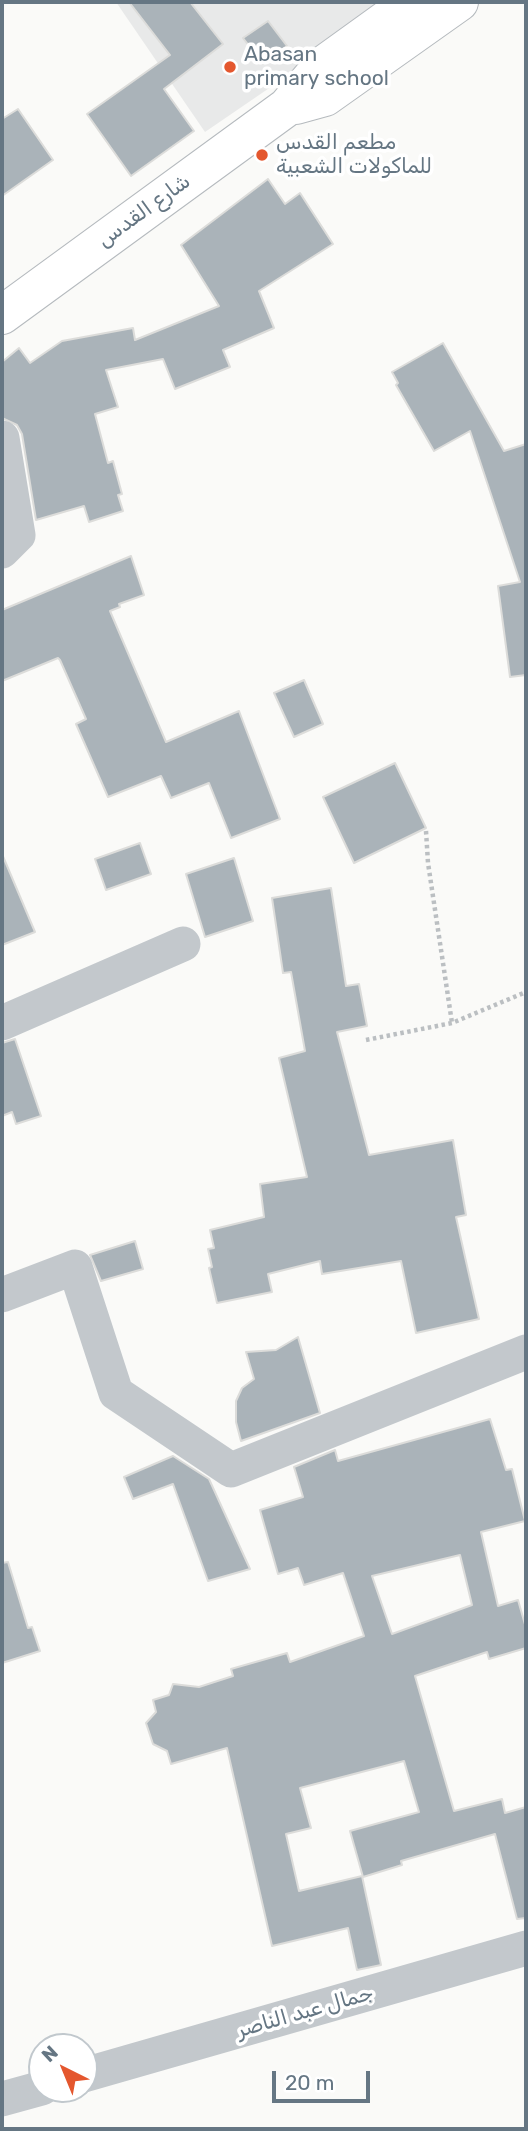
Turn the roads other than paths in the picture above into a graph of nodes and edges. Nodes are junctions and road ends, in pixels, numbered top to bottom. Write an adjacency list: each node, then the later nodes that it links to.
1 (411, 2): 3 (main road)
2 (459, 2): 3 (main road)
3 (287, 107): 4 (main road, شارع القدس)
4 (2, 315)
5 (2, 438): 6 (street)
6 (2, 551)
7 (183, 944): 8 (street)
8 (2, 1023)
9 (2, 1295): 10 (street)
10 (526, 1352)
11 (526, 1948): 12 (street, جمال عبد الناصر)
12 (98, 2072)
13 (28, 2092): 14 (street)
14 (2, 2099)

